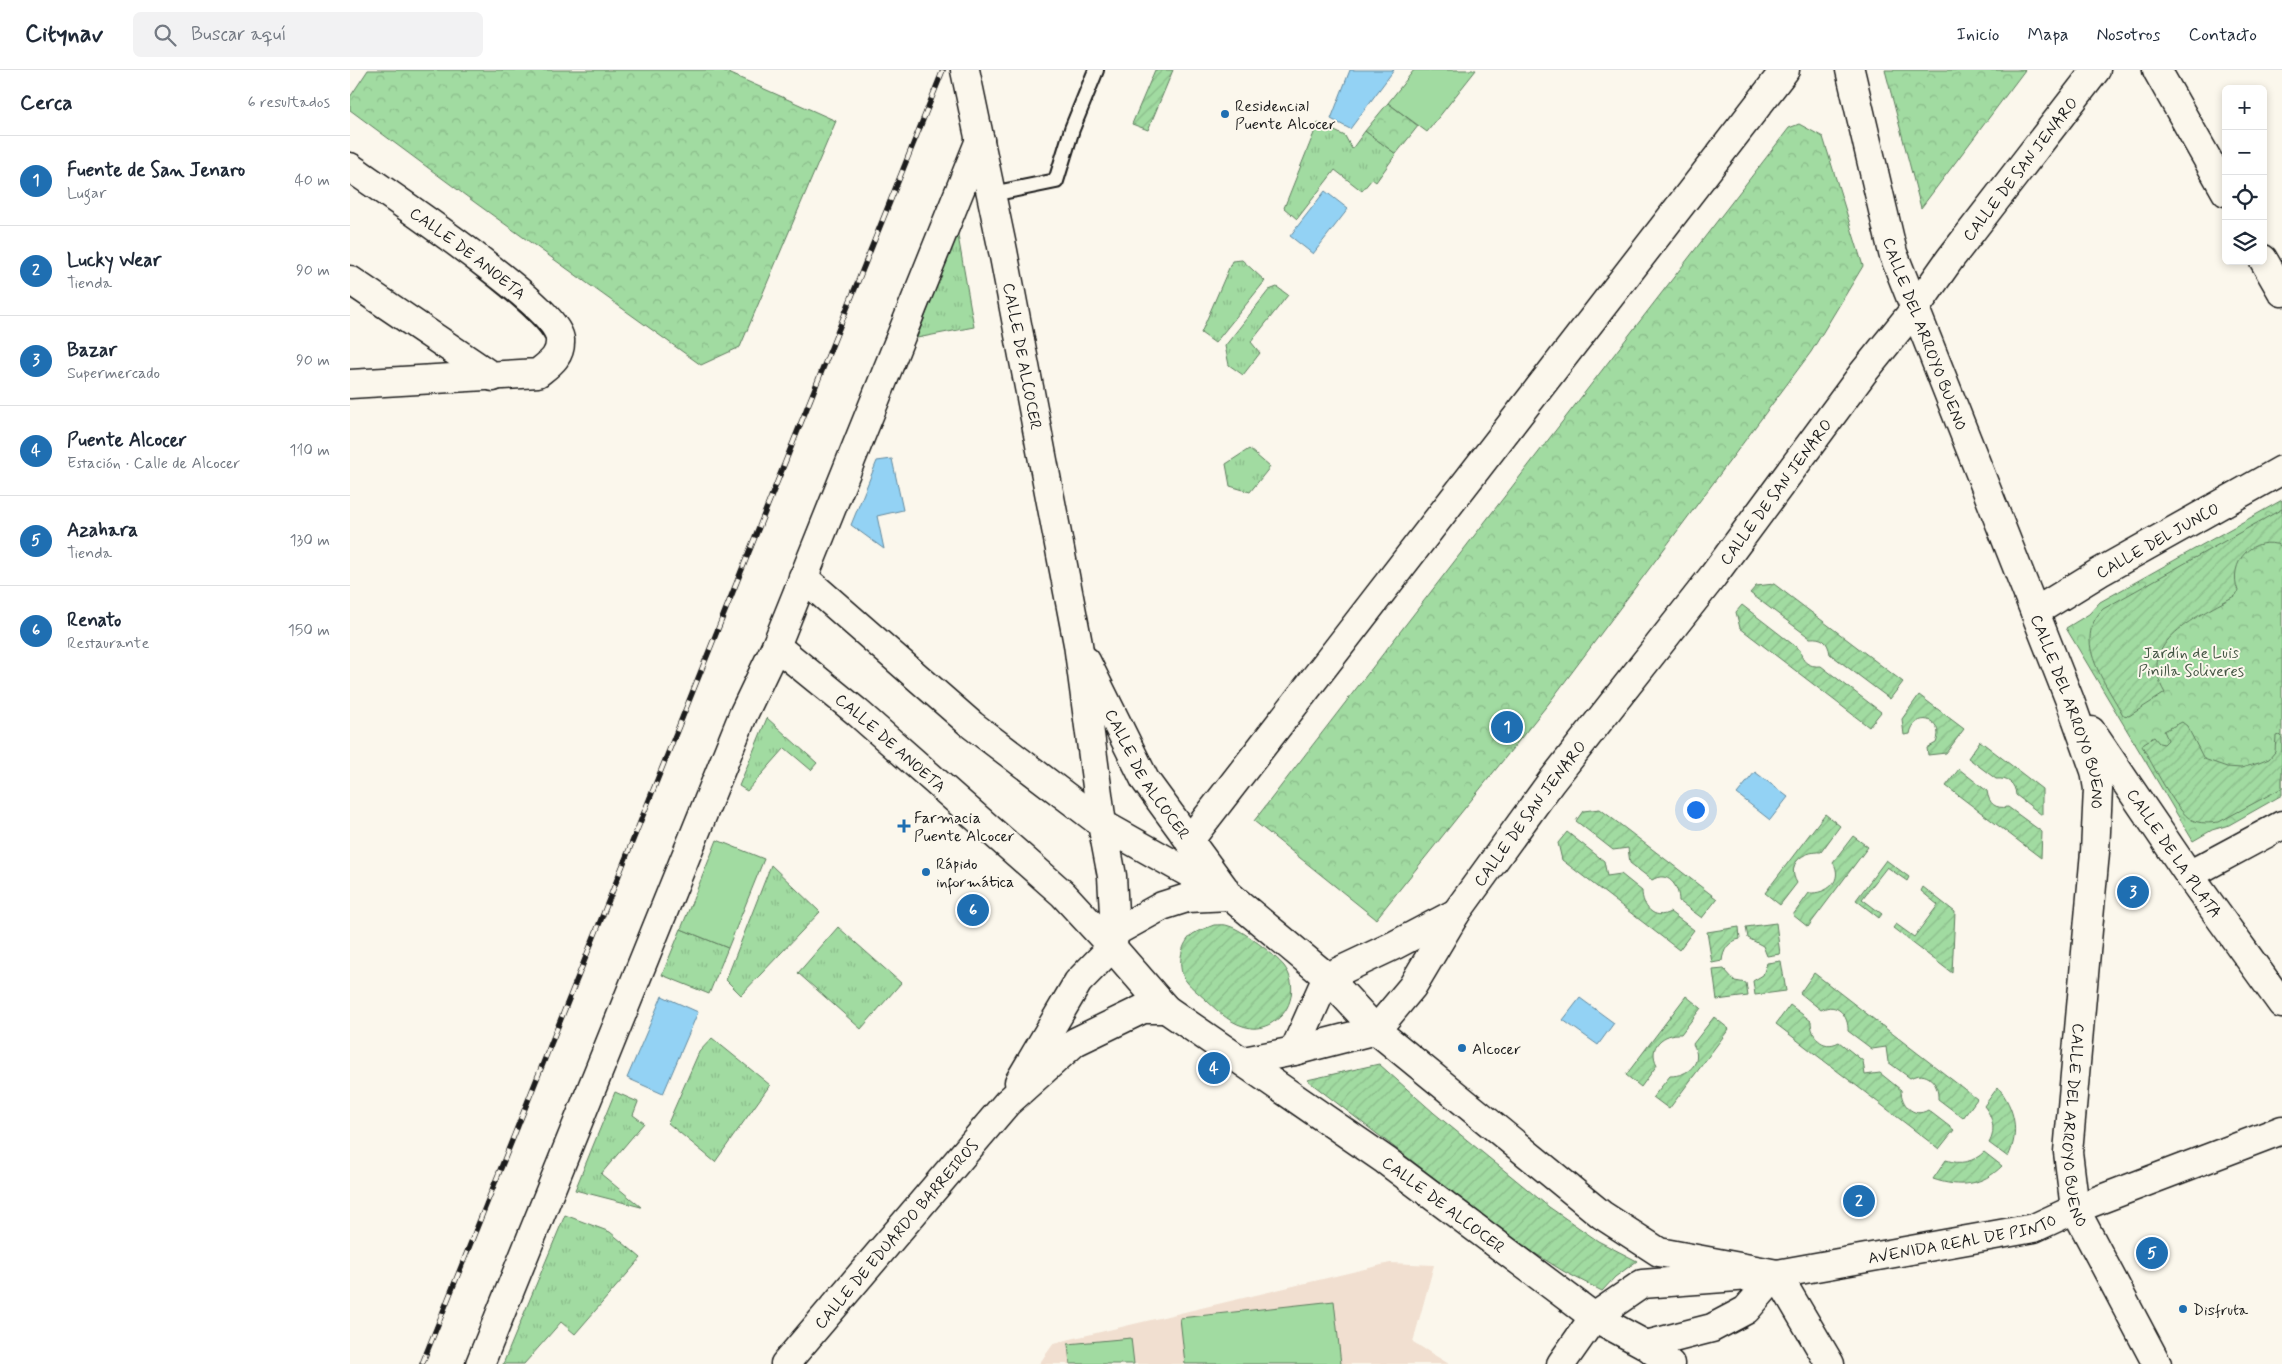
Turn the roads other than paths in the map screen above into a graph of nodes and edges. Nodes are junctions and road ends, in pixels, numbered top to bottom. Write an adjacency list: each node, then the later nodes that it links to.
1 (965, 70): 7 (street, CALLE DE ALCOCER)
2 (1096, 70): 10 (lane)
3 (1785, 70): 25 (street)
4 (1850, 70): 14 (street, CALLE DEL ARROYO BUENO)
5 (2096, 70): 14 (street, CALLE DE SAN JENARO)
6 (2158, 70): 9 (street)
7 (980, 140): 10 (street, CALLE DE ALCOCER); 18 (street)
8 (350, 167): 15 (street, CALLE DE ANOETA)
9 (2222, 185)
10 (992, 194): 20 (street, CALLE DE ALCOCER)
11 (2266, 265): 13 (street)
12 (350, 280): 15 (street)
13 (2282, 292)
14 (1914, 310): 19 (street, CALLE DEL ARROYO BUENO); 28 (street, CALLE DE SAN JENARO)
15 (493, 377): 16 (street)
16 (350, 384)
17 (2282, 470): 19 (street, CALLE DEL JUNCO)
18 (803, 577): 21 (street); 23 (street)
19 (2036, 612): 22 (street, CALLE DEL ARROYO BUENO)
20 (1078, 644): 23 (street, CALLE DE ALCOCER); 25 (street, CALLE DE ALCOCER)
21 (776, 646): 29 (street, CALLE DE ANOETA); 42 (street)
22 (2070, 701): 26 (street, CALLE DE LA PLATA); 38 (street, CALLE DEL ARROYO BUENO)
23 (1102, 824): 27 (street, CALLE DE ALCOCER); 29 (street, CALLE DE ALCOCER)
24 (2282, 825): 26 (street)
25 (1189, 841): 27 (street, CALLE DE ALCOCER)
26 (2189, 875): 31 (street, CALLE DE LA PLATA)
27 (1230, 896): 29 (street); 30 (street, CALLE DE ALCOCER)
28 (1456, 913): 30 (street, CALLE DE SAN JENARO); 33 (street, CALLE DE SAN JENARO)
29 (1113, 940): 32 (street, CALLE DE ALCOCER); 36 (street, CALLE DE EDUARDO BARREIROS)
30 (1327, 977): 33 (street, CALLE DE ALCOCER); 34 (street)
31 (2282, 1004)
32 (1166, 1009): 35 (street, CALLE DE ALCOCER); 36 (street, CALLE DE EDUARDO BARREIROS)
33 (1376, 1030): 34 (street); 39 (street, CALLE DE ALCOCER)
34 (1294, 1051): 35 (street)
35 (1244, 1061): 40 (street, CALLE DE ALCOCER)
36 (1007, 1103): 43 (street, CALLE DE EDUARDO BARREIROS)
37 (2282, 1130): 38 (street, AVENIDA REAL DE PINTO)
38 (2075, 1209): 39 (street, AVENIDA REAL DE PINTO); 47 (street, CALLE DEL ARROYO BUENO)
39 (1777, 1274): 40 (street, AVENIDA REAL DE PINTO); 41 (street); 46 (street)
40 (1594, 1317): 41 (street, CALLE DE ALCOCER); 44 (street)
41 (1646, 1345): 45 (street, CALLE DE ALCOCER)
42 (480, 1364)
43 (785, 1364)
44 (1561, 1364)
45 (1670, 1364)
46 (1830, 1364)
47 (2157, 1364)

